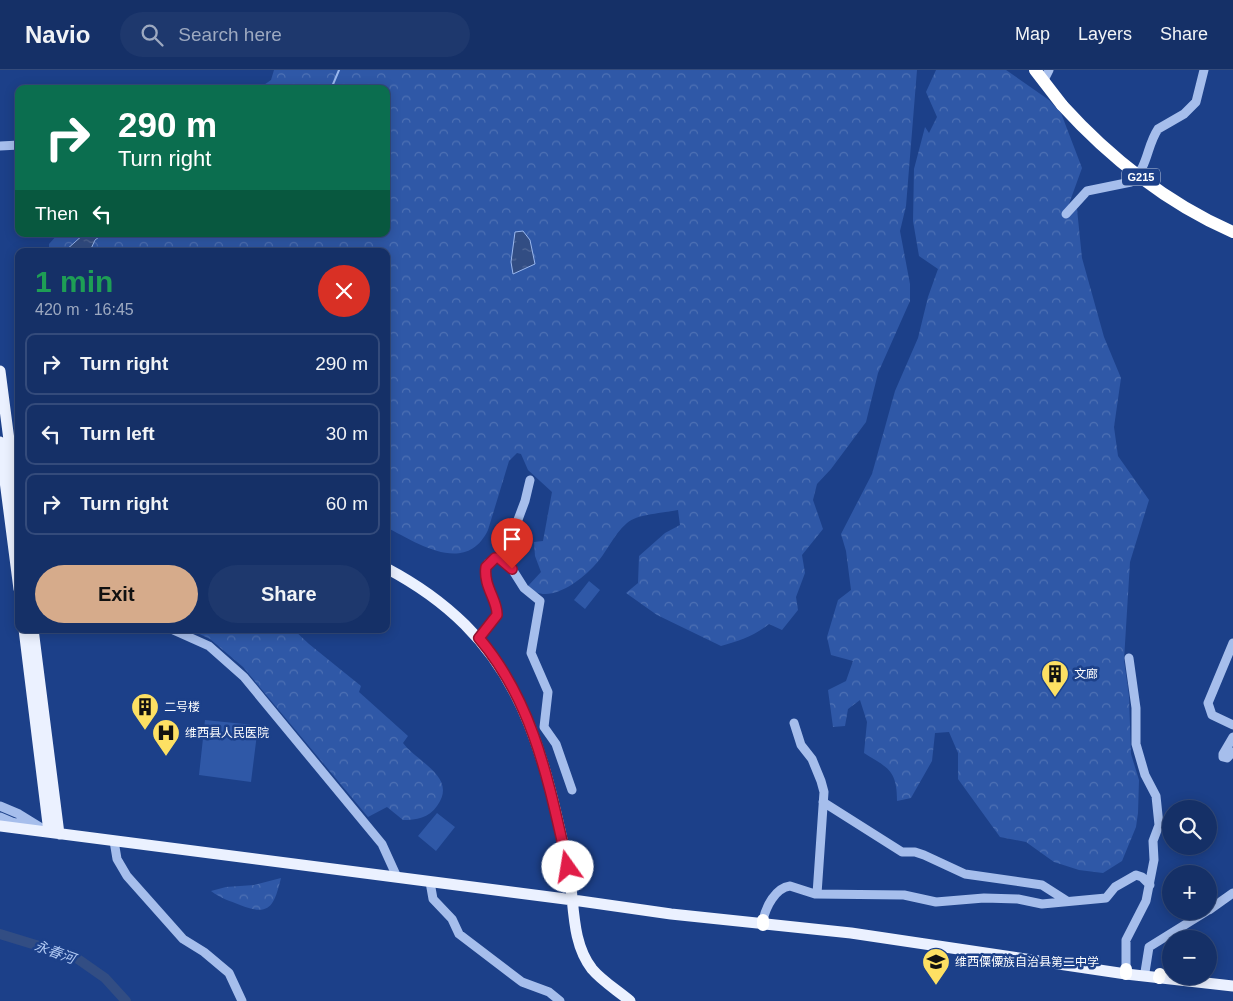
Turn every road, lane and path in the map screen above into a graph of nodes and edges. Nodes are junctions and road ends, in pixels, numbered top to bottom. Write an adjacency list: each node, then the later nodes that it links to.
1 (1035, 70): 4 (highway, G215)
2 (1049, 70): 4 (street)
3 (1204, 70): 7 (street)
4 (1043, 82): 8 (highway, G215, bridge)
5 (15, 145): 6 (street)
6 (0, 146)
7 (1066, 214)
8 (1233, 232)
9 (0, 371): 12 (main road)
10 (0, 442): 12 (main road)
11 (530, 480): 14 (street)
12 (9, 500): 13 (main road)
13 (15, 553)
14 (501, 559): 19 (street); 26 (street)
15 (390, 571): 19 (main road)
16 (25, 633): 32 (main road)
17 (33, 633): 32 (main road)
18 (180, 633): 34 (street)
19 (479, 638): 39 (main road)
20 (1233, 643): 23 (street)
21 (1129, 658): 36 (street)
22 (794, 722): 27 (street)
23 (1233, 725)
24 (1233, 737): 25 (street)
25 (1233, 752)
26 (572, 790)
27 (823, 802): 38 (street); 40 (street)
28 (0, 806): 30 (street)
29 (0, 817): 30 (street)
30 (28, 822): 32 (street)
31 (0, 826): 32 (main road)
32 (54, 833): 33 (main road)
33 (114, 841): 34 (main road); 52 (street)
34 (397, 877): 35 (main road)
35 (430, 882): 39 (main road); 53 (street)
36 (1150, 885): 40 (street); 44 (street)
37 (1233, 893): 41 (street)
38 (817, 894): 40 (street); 43 (street)
39 (573, 900): 43 (main road); 54 (main road)
40 (1067, 902)
41 (1217, 905)
42 (1193, 920): 45 (street)
43 (763, 923): 44 (main road)
44 (1126, 972): 45 (main road); 46 (main road)
45 (1145, 972): 47 (main road)
46 (1162, 975)
47 (1162, 975)
48 (1217, 979): 49 (main road)
49 (1233, 981)
50 (1217, 983): 51 (main road)
51 (1233, 986)
52 (242, 1001)
53 (560, 1001)
54 (630, 1001)

